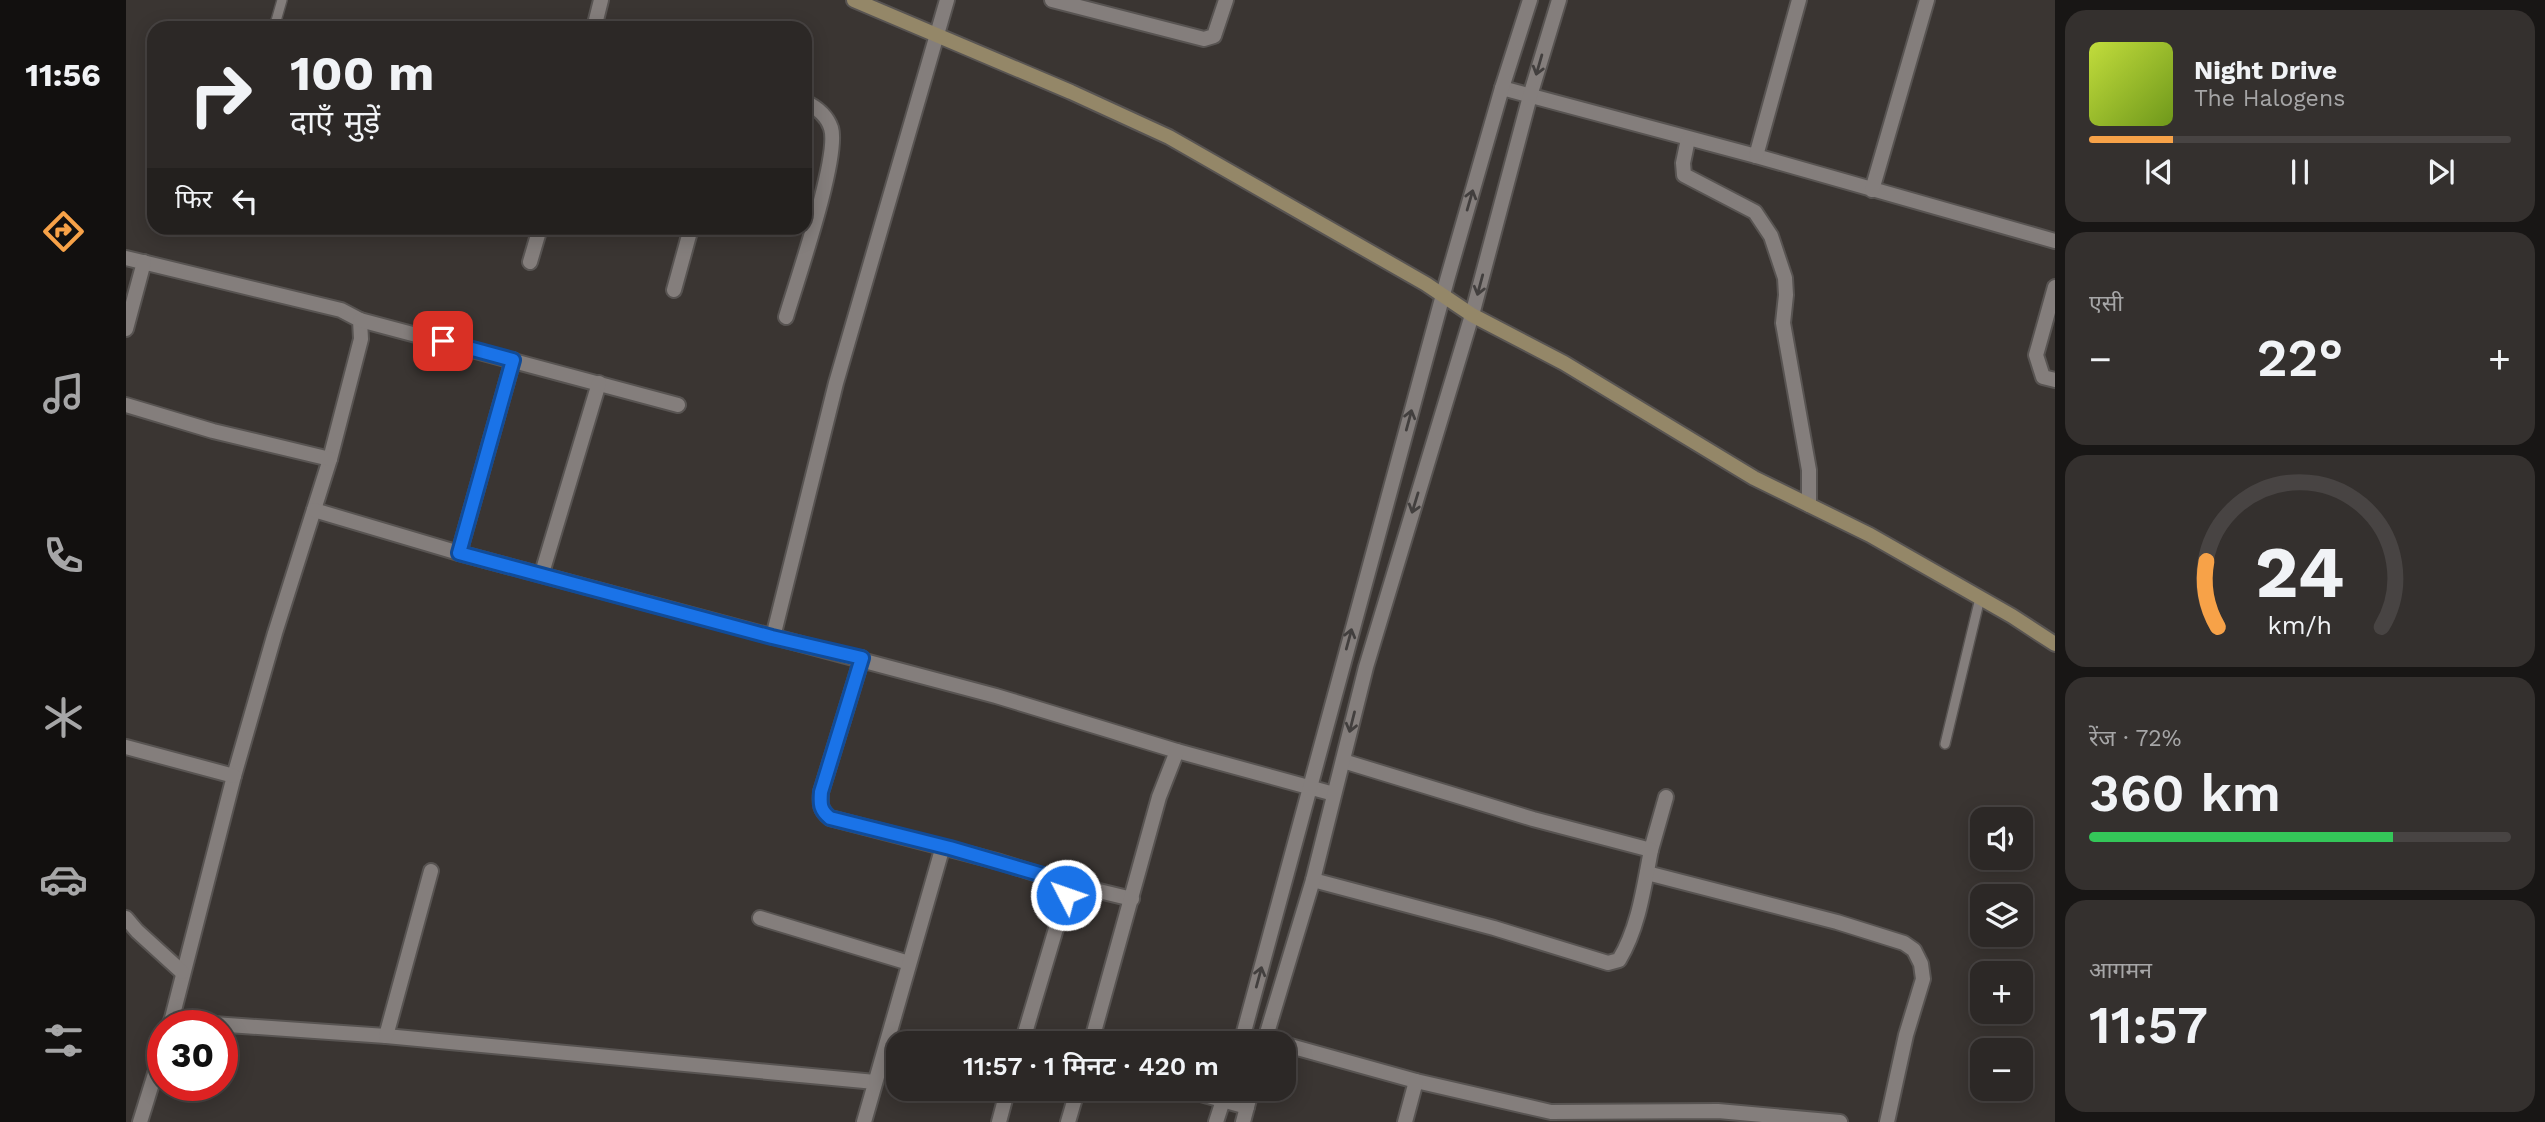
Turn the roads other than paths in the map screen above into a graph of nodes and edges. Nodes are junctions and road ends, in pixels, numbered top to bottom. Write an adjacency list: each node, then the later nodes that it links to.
1 (282, 0): 11 (lane)
2 (601, 0): 12 (street)
3 (855, 0): 13 (street)
4 (947, 0): 13 (street)
5 (1052, 0): 6 (street)
6 (1226, 0)
7 (1530, 0): 14 (street)
8 (1559, 0): 15 (street, one-way to 15)
9 (1799, 0): 18 (street)
10 (1927, 0): 19 (street)
11 (276, 21)
12 (596, 21)
13 (936, 34): 30 (street); 46 (street)
14 (1502, 88): 15 (street); 30 (street, one-way to 14)
15 (1530, 96): 17 (street); 31 (street, one-way to 31)
16 (812, 107): 20 (street)
17 (1688, 139): 18 (street); 41 (street)
18 (1756, 156): 19 (street)
19 (1872, 190): 24 (street)
20 (812, 230)
21 (538, 235): 27 (street)
22 (689, 235): 29 (street)
23 (810, 235): 32 (street)
24 (2055, 241)
25 (126, 258): 26 (street)
26 (144, 262): 33 (street); 34 (street)
27 (530, 262)
28 (2055, 286): 36 (street)
29 (674, 290)
30 (1443, 297): 31 (street); 54 (street, one-way to 30)
31 (1472, 315): 41 (street); 52 (street, one-way to 52)
32 (786, 317)
33 (360, 320): 35 (street); 40 (street)
34 (126, 328)
35 (513, 360): 37 (street); 43 (street)
36 (2055, 380)
37 (599, 383): 39 (street); 44 (street)
38 (126, 405): 40 (street)
39 (678, 405)
40 (330, 459): 42 (street)
41 (1809, 505): 45 (street)
42 (314, 510): 43 (street); 53 (street)
43 (459, 553): 44 (street)
44 (541, 573): 46 (street)
45 (1980, 598): 47 (street); 49 (lane)
46 (772, 637): 48 (street)
47 (2055, 644)
48 (862, 658): 51 (street); 57 (street)
49 (1945, 744)
50 (126, 747): 53 (street)
51 (1177, 751): 54 (street); 63 (street)
52 (1343, 761): 55 (street); 58 (street)
53 (234, 776): 67 (street)
54 (1310, 787): 55 (street); 72 (street, one-way to 54)
55 (1334, 794): 61 (street)
56 (1666, 797): 58 (street)
57 (946, 848): 62 (street); 66 (street)
58 (1651, 850): 60 (street)
59 (430, 871): 74 (street)
60 (1647, 873): 61 (street); 94 (street)
61 (1313, 880): 73 (street)
62 (1066, 883): 63 (street); 70 (street)
63 (1132, 899): 71 (street)
64 (126, 918): 67 (street)
65 (760, 918): 66 (street)
66 (909, 964): 77 (street)
67 (183, 972): 68 (street)
68 (173, 1010)
69 (238, 1027): 74 (street)
70 (1026, 1031)
71 (1094, 1031)
72 (1244, 1031)
73 (1275, 1031)
74 (386, 1036): 77 (street)
75 (1296, 1048): 76 (street)
76 (1416, 1081): 85 (street); 92 (street)
77 (875, 1082): 87 (street)
78 (147, 1099): 86 (street)
79 (1005, 1101): 88 (street)
80 (1074, 1101): 89 (street)
81 (1223, 1101): 90 (street)
82 (1237, 1101): 84 (street)
83 (1249, 1101): 84 (street)
84 (1247, 1107): 91 (street)
85 (1550, 1117): 93 (street)
86 (140, 1122)
87 (864, 1122)
88 (999, 1122)
89 (1068, 1122)
90 (1216, 1122)
91 (1243, 1122)
92 (1405, 1122)
93 (1840, 1122)
94 (1887, 1122)

